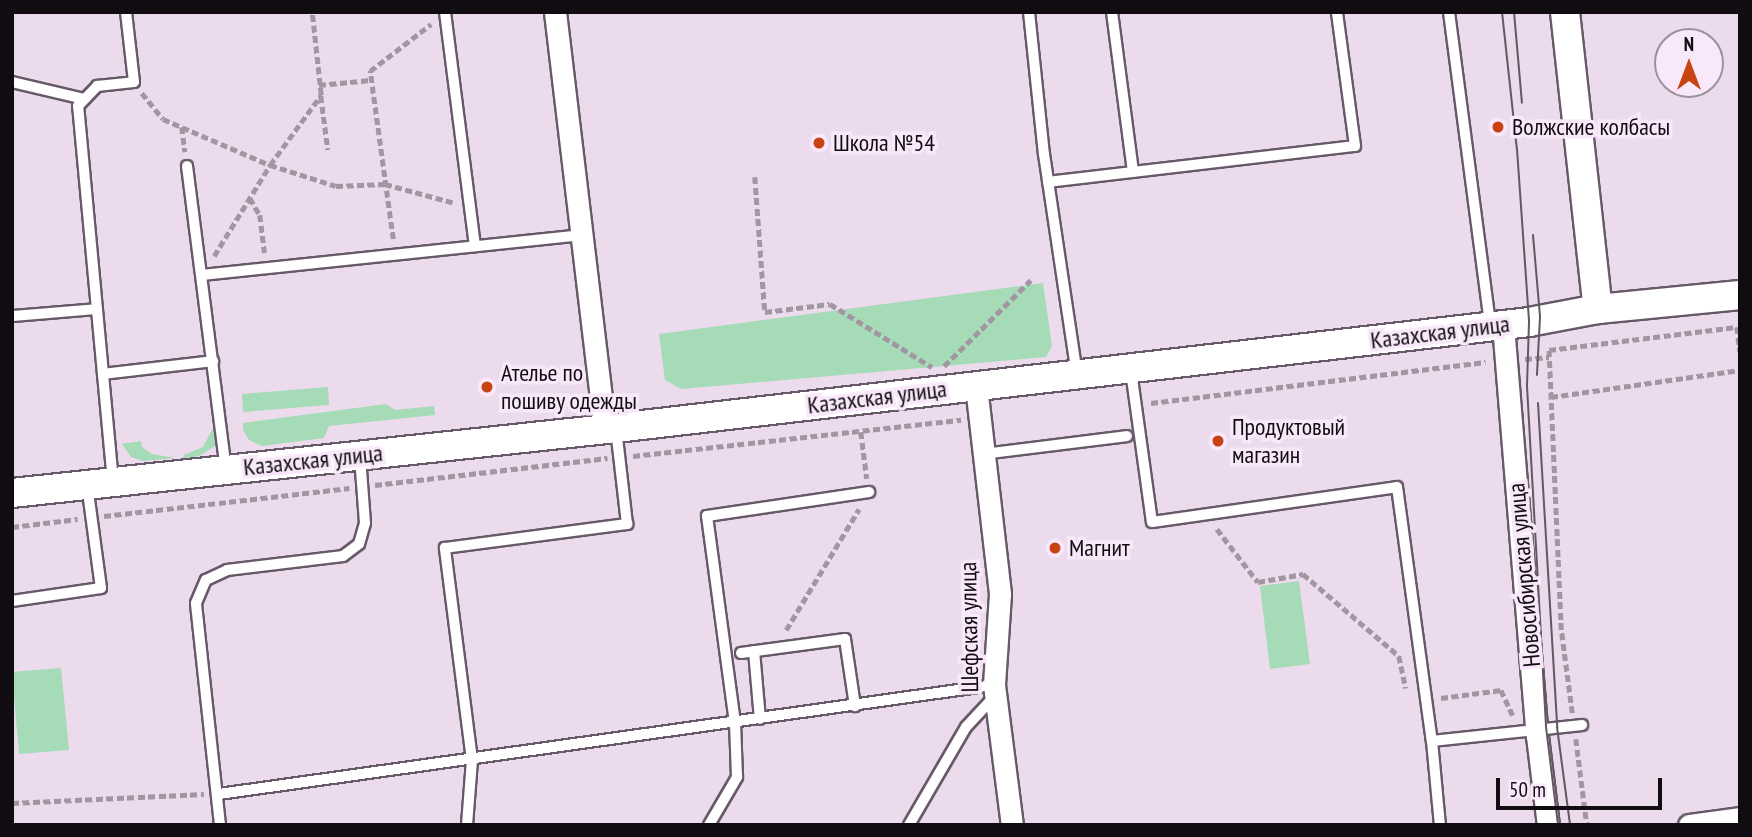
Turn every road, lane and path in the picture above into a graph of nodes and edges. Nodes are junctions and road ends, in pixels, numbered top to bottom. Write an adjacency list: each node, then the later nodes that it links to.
1 (126, 12): 12 (lane)
2 (312, 12): 13 (path)
3 (555, 12): 26 (street)
4 (1029, 12): 22 (lane)
5 (1112, 12): 20 (lane)
6 (1337, 12): 20 (lane)
7 (1449, 12): 36 (lane)
8 (1565, 12): 34 (main road)
9 (445, 13): 10 (path); 25 (lane)
10 (371, 80): 13 (path); 23 (path)
11 (12, 82): 15 (lane)
12 (134, 82): 15 (lane); 16 (path)
13 (320, 85): 14 (path)
14 (321, 95): 17 (path); 18 (path)
15 (84, 99): 33 (lane)
16 (182, 127): 18 (path); 19 (path)
17 (328, 149)
18 (270, 165): 23 (path); 24 (path)
19 (187, 166): 30 (lane)
20 (1133, 172): 22 (lane)
21 (755, 177): 31 (path)
22 (1048, 182): 45 (lane)
23 (385, 184): 25 (path); 28 (path)
24 (250, 198): 29 (path); 30 (path)
25 (470, 207): 27 (lane)
26 (580, 235): 27 (lane); 50 (street)
27 (475, 246): 28 (lane)
28 (396, 255): 29 (lane)
29 (267, 268): 30 (lane)
30 (202, 275): 40 (lane)
31 (1031, 280)
32 (1740, 295): 34 (main road, Казахская улица)
33 (97, 309): 35 (lane); 44 (lane)
34 (1598, 309): 36 (main road, Казахская улица)
35 (12, 316)
36 (1497, 326): 42 (main road, Казахская улица); 74 (street, Новосибирская улица)
37 (1740, 352): 38 (path)
38 (1549, 357): 39 (path); 47 (path)
39 (1519, 359)
40 (213, 362): 44 (lane); 56 (lane)
41 (1476, 362): 48 (path)
42 (1130, 368): 45 (main road, Казахская улица); 48 (lane)
43 (1740, 370): 47 (path)
44 (103, 374): 57 (lane)
45 (1077, 374): 46 (main road, Казахская улица)
46 (976, 386): 49 (street, Шефская улица); 50 (main road, Казахская улица)
47 (1551, 397): 73 (path)
48 (1135, 405): 61 (lane)
49 (978, 418): 51 (path); 53 (street, Шефская улица)
50 (611, 428): 54 (main road, Казахская улица); 55 (lane)
51 (861, 432): 55 (path); 59 (path)
52 (1128, 436): 53 (lane)
53 (984, 454): 68 (street, Шефская улица)
54 (360, 456): 56 (main road, Казахская улица); 58 (lane)
55 (620, 457): 58 (path); 76 (lane)
56 (226, 470): 57 (main road, Казахская улица)
57 (100, 483): 60 (main road, Казахская улица); 62 (lane)
58 (362, 486): 62 (path); 77 (lane)
59 (869, 492): 65 (path); 72 (lane)
60 (12, 493)
61 (1206, 514): 69 (path); 69 (lane)
62 (92, 518): 63 (path); 64 (lane)
63 (12, 527)
64 (12, 601)
65 (775, 648): 66 (lane); 70 (lane)
66 (754, 651): 67 (lane); 71 (lane)
67 (741, 653)
68 (995, 690): 70 (lane); 83 (lane); 84 (street, Шефская улица)
69 (1426, 699): 74 (path); 75 (lane)
70 (855, 706): 71 (lane)
71 (760, 719): 72 (lane)
72 (735, 723): 76 (lane); 82 (lane)
73 (1578, 725): 74 (lane); 87 (path)
74 (1528, 729): 75 (lane); 86 (street, Новосибирская улица)
75 (1432, 741): 85 (lane)
76 (472, 760): 77 (lane); 81 (lane)
77 (219, 794): 78 (path); 80 (lane)
78 (12, 803)
79 (1740, 818): 88 (street)
80 (220, 825)
81 (467, 825)
82 (709, 825)
83 (909, 825)
84 (1012, 825)
85 (1440, 825)
86 (1548, 825)
87 (1587, 825)
88 (1689, 825)

